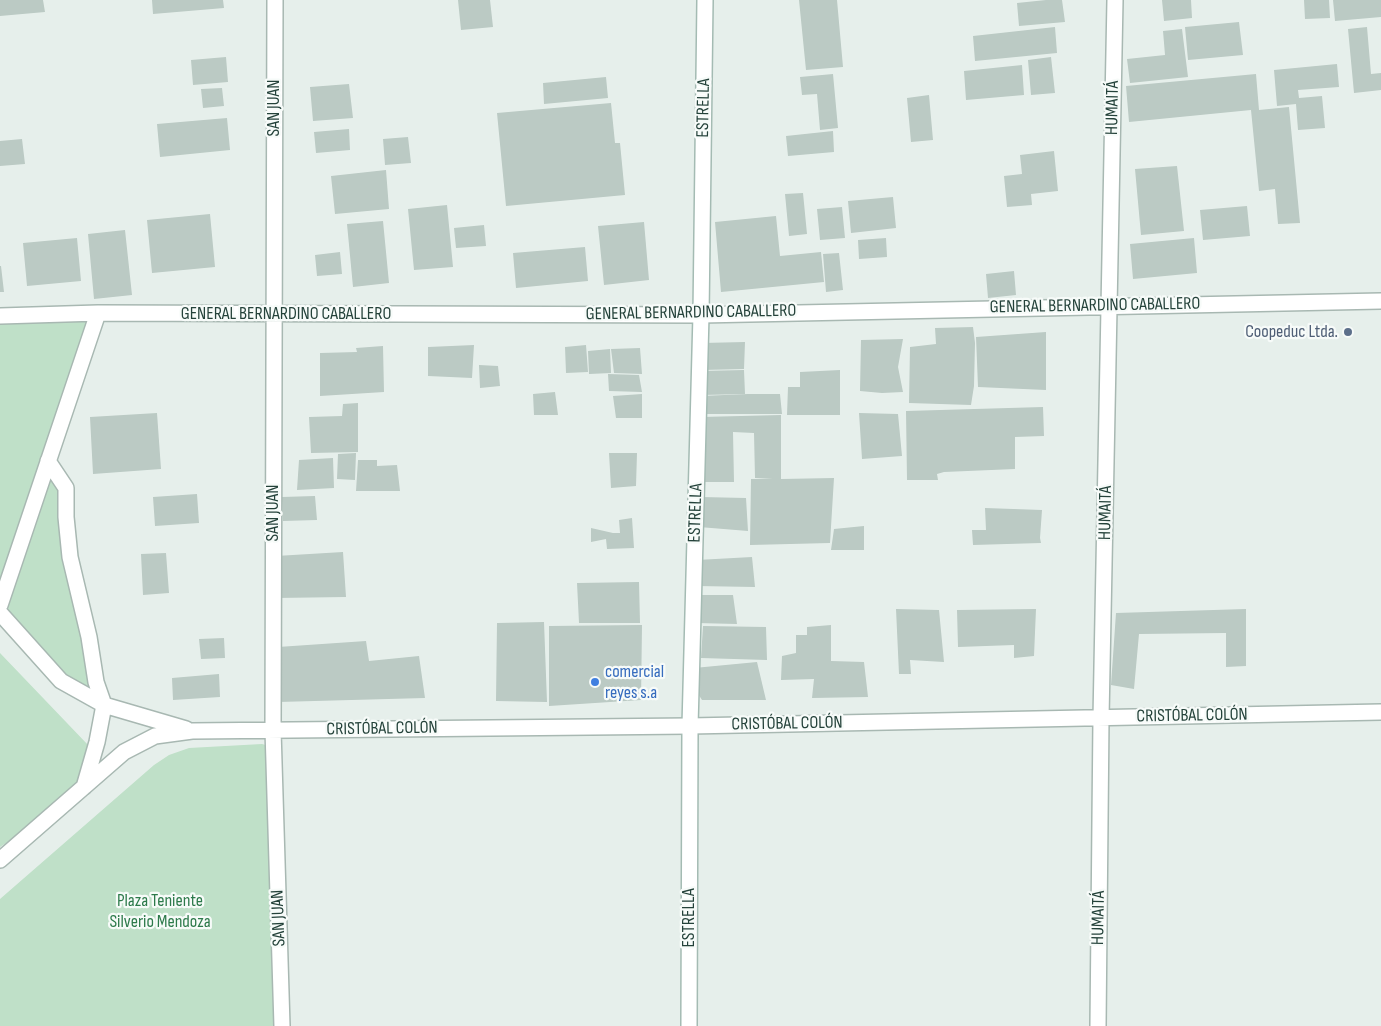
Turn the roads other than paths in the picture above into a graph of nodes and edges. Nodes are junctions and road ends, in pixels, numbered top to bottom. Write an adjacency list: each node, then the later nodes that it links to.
1 (275, 0): 7 (street, SAN JUAN)
2 (705, 0): 8 (street, ESTRELLA)
3 (1115, 0): 5 (street, HUMAITÁ)
4 (1381, 301): 5 (street, GENERAL BERNARDINO CABALLERO)
5 (1110, 306): 8 (street, GENERAL BERNARDINO CABALLERO); 15 (street, HUMAITÁ)
6 (98, 313): 7 (street, GENERAL BERNARDINO CABALLERO); 9 (street, GENERAL BERNARDINO CABALLERO); 10 (street)
7 (274, 314): 8 (street, GENERAL BERNARDINO CABALLERO); 18 (street, SAN JUAN)
8 (701, 314): 16 (street, ESTRELLA)
9 (0, 316)
10 (48, 461): 11 (street); 13 (street)
11 (0, 605)
12 (0, 613): 13 (street)
13 (104, 705): 17 (street); 19 (street)
14 (1381, 712): 15 (street, CRISTÓBAL COLÓN)
15 (1101, 718): 16 (street, CRISTÓBAL COLÓN); 23 (street, HUMAITÁ)
16 (690, 726): 18 (street, CRISTÓBAL COLÓN); 22 (street, ESTRELLA)
17 (192, 730): 18 (street, CRISTÓBAL COLÓN); 19 (street)
18 (273, 730): 21 (street, SAN JUAN)
19 (84, 787): 20 (street)
20 (0, 860)
21 (282, 1026)
22 (689, 1026)
23 (1098, 1026)

